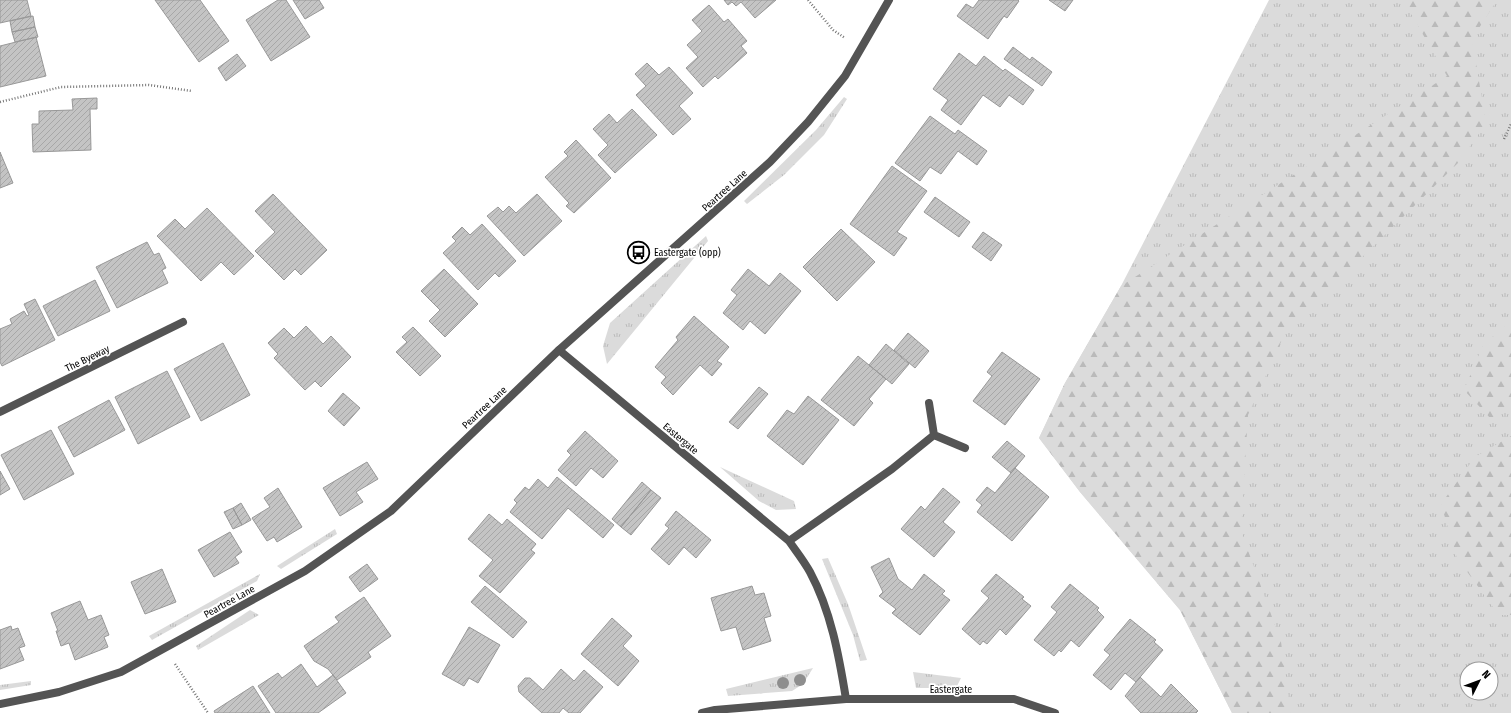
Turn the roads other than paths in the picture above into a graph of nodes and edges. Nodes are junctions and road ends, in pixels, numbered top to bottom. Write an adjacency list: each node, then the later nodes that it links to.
1 (889, 0): 3 (street, Peartree Lane)
2 (183, 322): 5 (street, The Byeway)
3 (559, 350): 8 (street, Eastergate); 10 (street, Peartree Lane)
4 (929, 403): 6 (street)
5 (0, 412)
6 (934, 435): 7 (street); 8 (street)
7 (965, 448)
8 (789, 541): 9 (street, Eastergate)
9 (846, 700): 11 (street, Eastergate); 12 (street, Eastergate)
10 (0, 704)
11 (702, 713)
12 (1054, 713)

